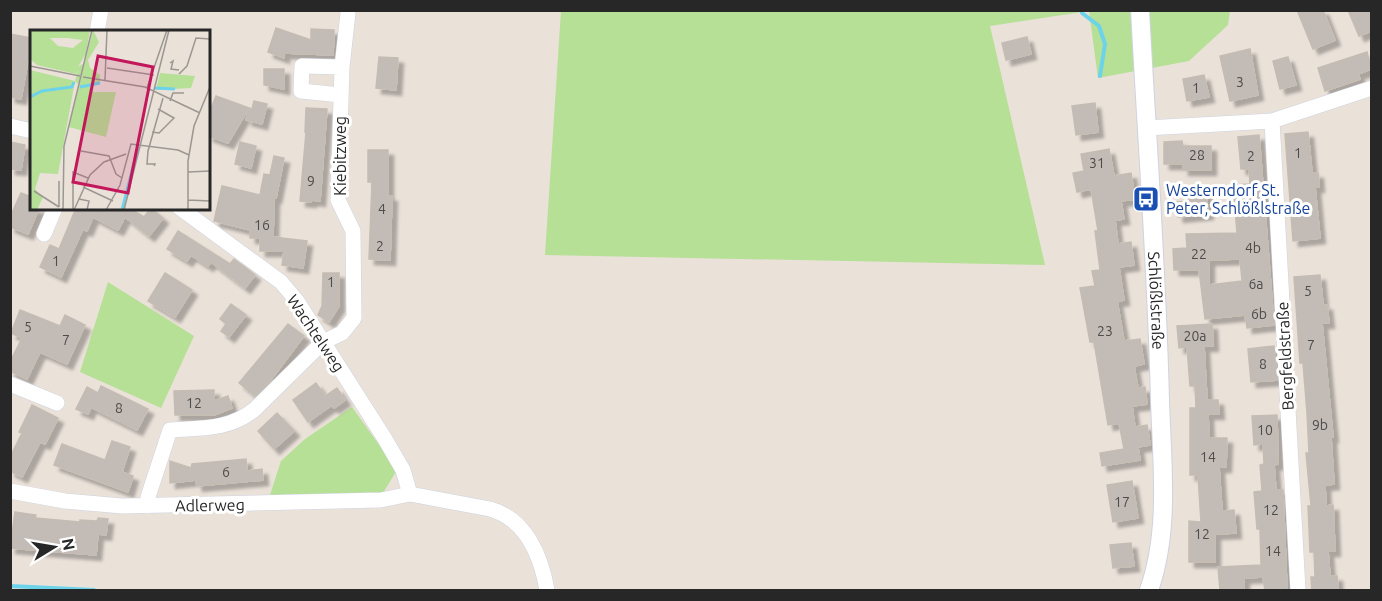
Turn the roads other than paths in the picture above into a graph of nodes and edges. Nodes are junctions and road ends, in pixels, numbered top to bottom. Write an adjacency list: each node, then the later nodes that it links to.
1 (101, 10): 4 (street)
2 (1140, 10): 10 (street, Schlößlstraße)
3 (348, 13): 5 (street, Kiebitzweg)
4 (97, 30)
5 (342, 67): 7 (street, Kiebitzweg); 7 (street, Kiebitzweg)
6 (1371, 88): 8 (street)
7 (341, 95): 15 (street, Kiebitzweg)
8 (1272, 121): 10 (street); 23 (street, Bergfeldstraße)
9 (10, 126): 11 (street)
10 (1146, 128): 21 (street, Schlößlstraße)
11 (30, 131)
12 (54, 210): 14 (street)
13 (183, 210): 15 (street, Wachtelweg)
14 (44, 234)
15 (323, 342): 19 (street, Wachtelweg); 20 (street, Kiebitzweg)
16 (10, 384): 17 (street)
17 (57, 403)
18 (10, 490): 20 (street, Adlerweg)
19 (410, 494): 20 (street, Adlerweg); 22 (street)
20 (148, 506)
21 (1151, 590)
22 (547, 591)
23 (1298, 591)

